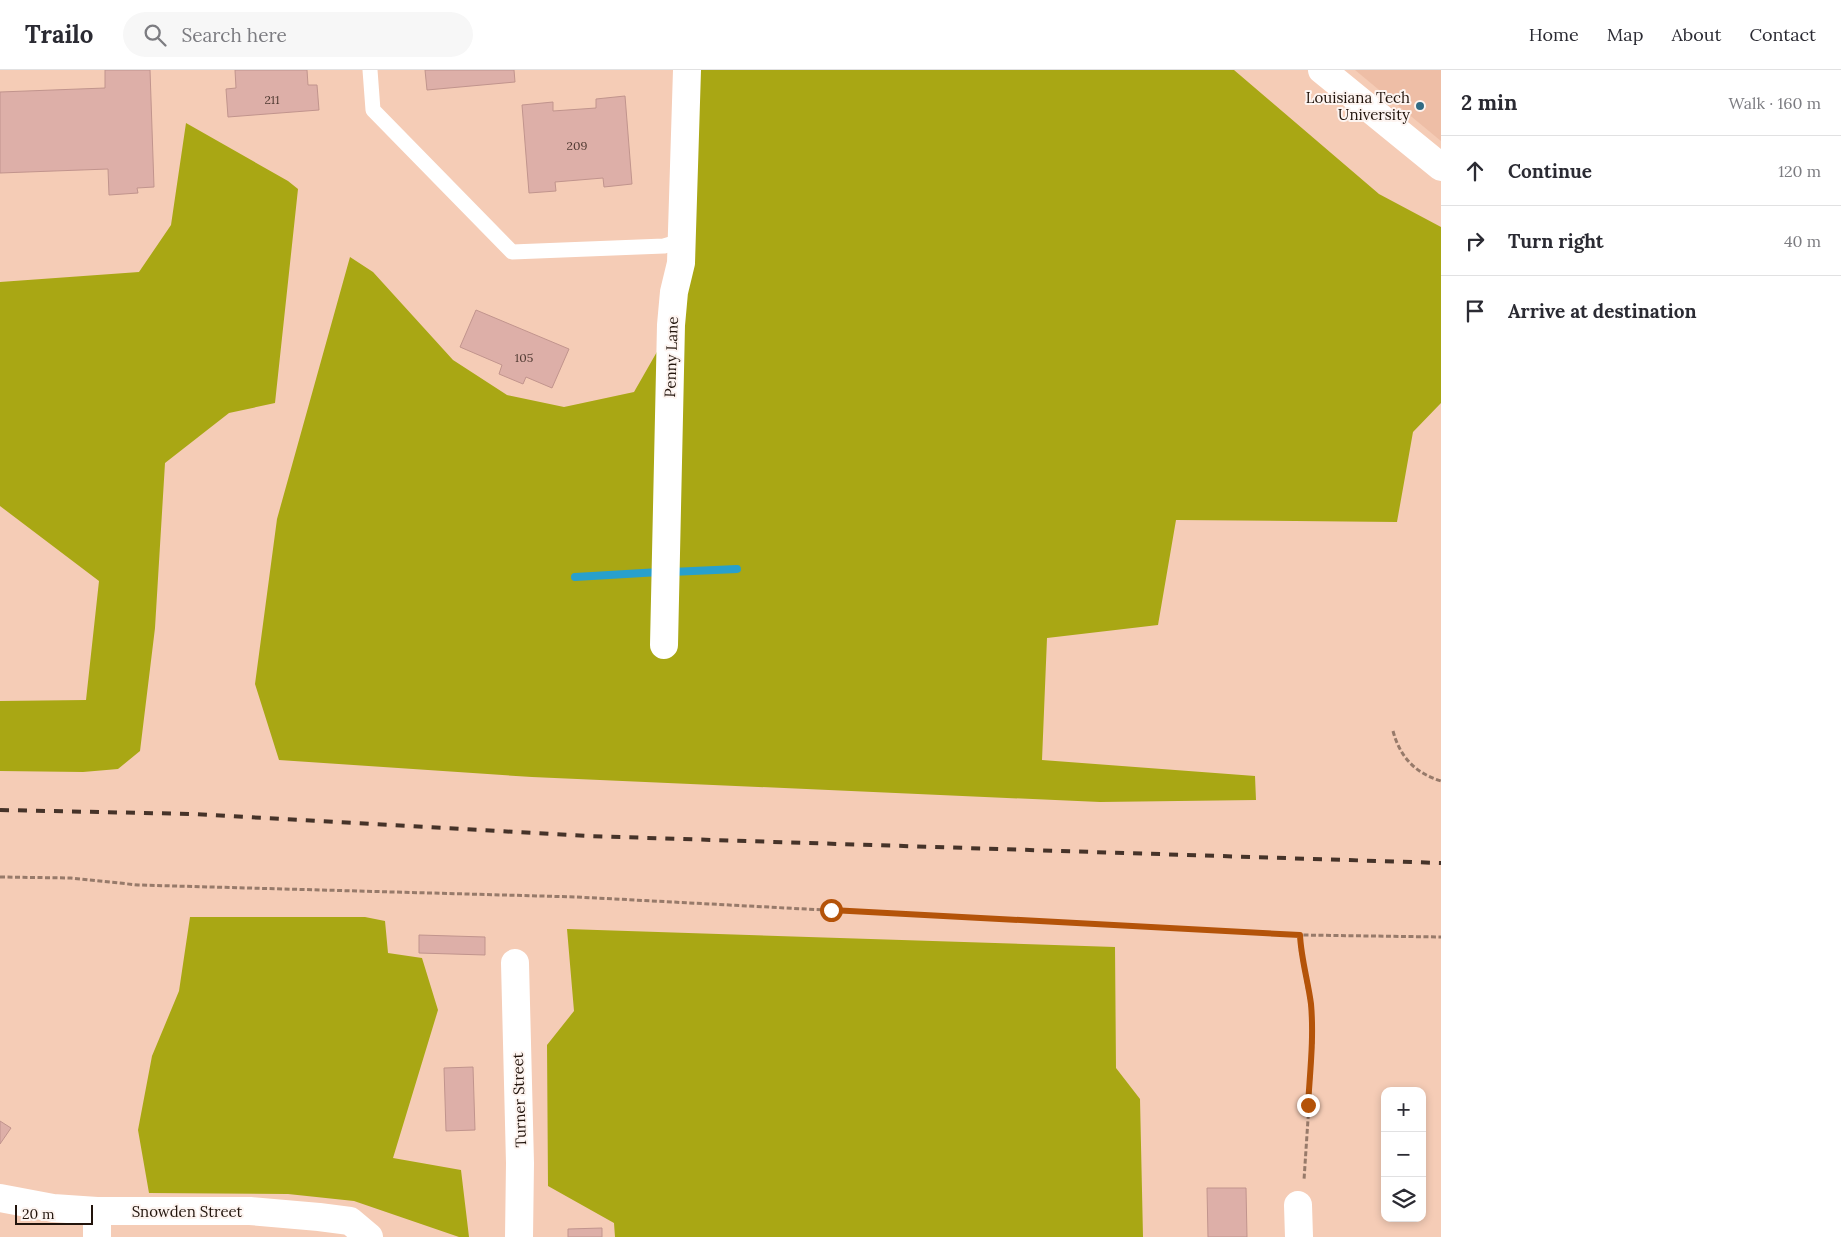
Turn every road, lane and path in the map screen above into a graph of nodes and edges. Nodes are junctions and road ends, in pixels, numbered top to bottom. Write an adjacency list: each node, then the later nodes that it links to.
1 (370, 70): 5 (lane)
2 (687, 70): 5 (street, Penny Lane)
3 (1322, 70): 4 (street)
4 (1441, 167)
5 (682, 233): 6 (street, Penny Lane)
6 (664, 645)
7 (1393, 731): 8 (path)
8 (1441, 781)
9 (0, 877): 10 (path)
10 (1300, 935): 11 (path); 14 (path)
11 (1441, 937)
12 (515, 963): 17 (street, Turner Street)
13 (0, 1198): 15 (street, Snowden Street)
14 (1298, 1205): 18 (street)
15 (97, 1224): 16 (street, Snowden Street)
16 (369, 1237)
17 (519, 1237)
18 (1298, 1237)

